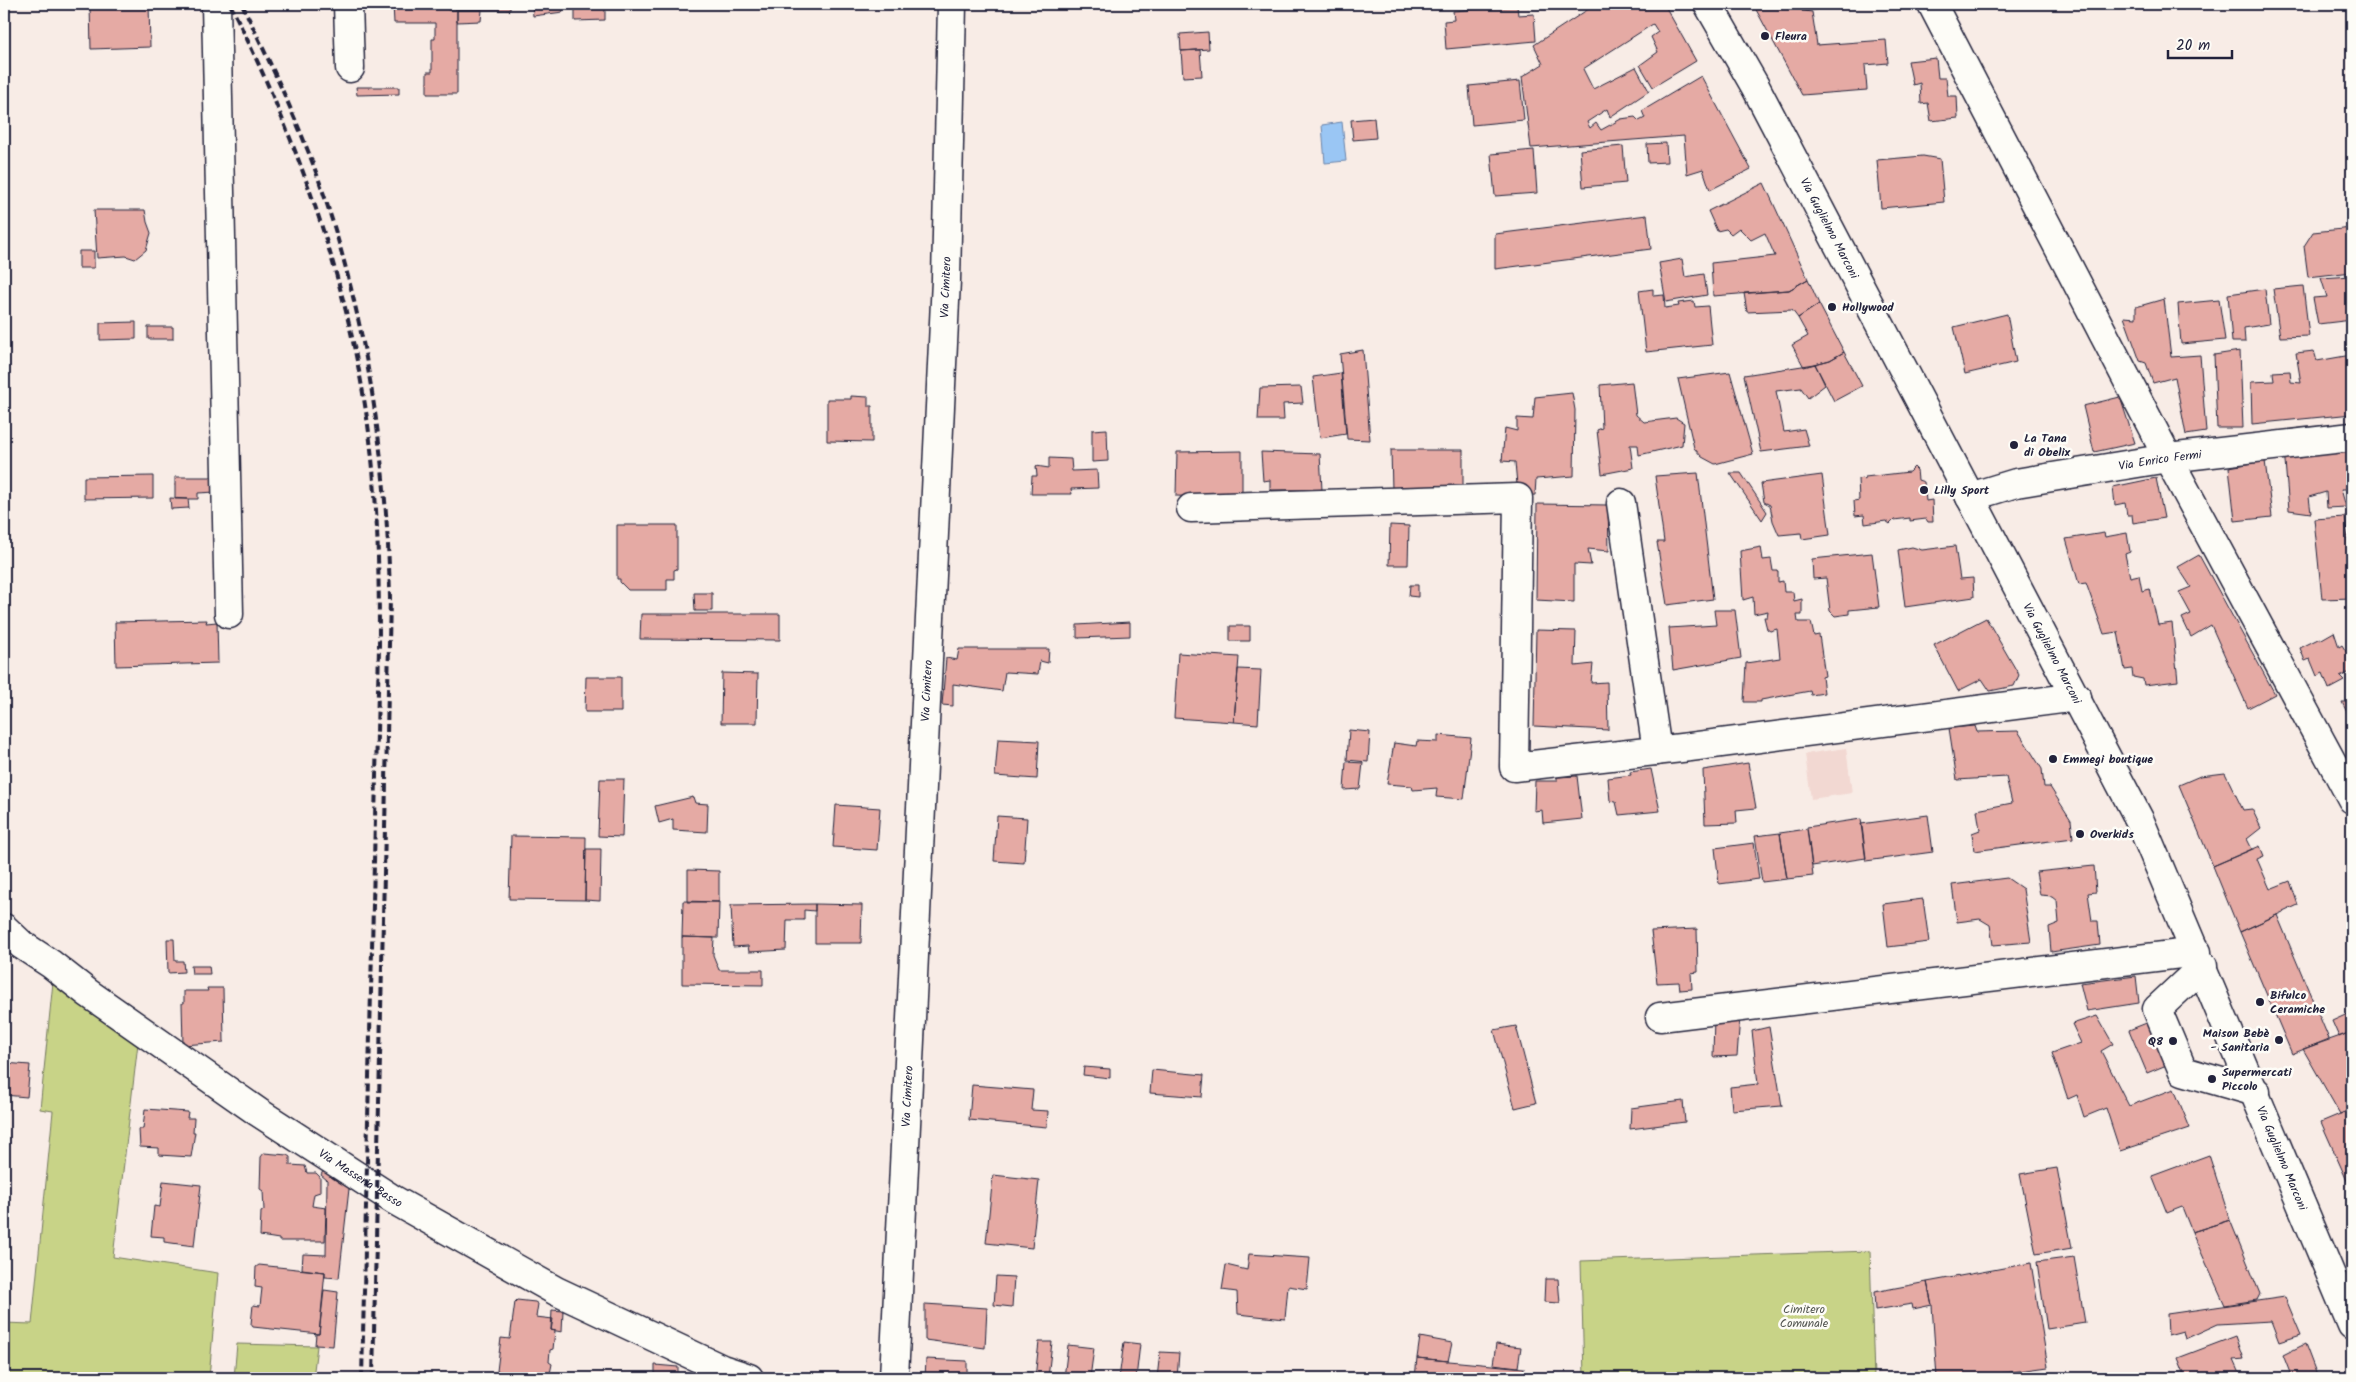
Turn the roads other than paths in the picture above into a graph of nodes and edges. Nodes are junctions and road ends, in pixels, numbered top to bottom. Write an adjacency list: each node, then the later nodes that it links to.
1 (216, 4): 12 (street)
2 (348, 4): 6 (street)
3 (952, 4): 22 (street, Via Cimitero)
4 (1708, 4): 9 (street, Via Guglielmo Marconi)
5 (1932, 4): 8 (street)
6 (350, 68)
7 (2352, 437): 8 (street, Via Enrico Fermi)
8 (2168, 458): 9 (street, Via Enrico Fermi); 15 (street)
9 (1970, 497): 13 (street, Via Guglielmo Marconi)
10 (1621, 504): 14 (street)
11 (1191, 508): 14 (street)
12 (229, 614)
13 (2077, 697): 14 (street); 17 (street, Via Guglielmo Marconi)
14 (1657, 751)
15 (2352, 799)
16 (4, 928): 21 (street, Via Masseria Basso)
17 (2200, 959): 18 (street); 19 (street, Via Guglielmo Marconi); 19 (street)
18 (1660, 1017)
19 (2256, 1092): 20 (street, Via Guglielmo Marconi)
20 (2352, 1325)
21 (749, 1378)
22 (894, 1378)

